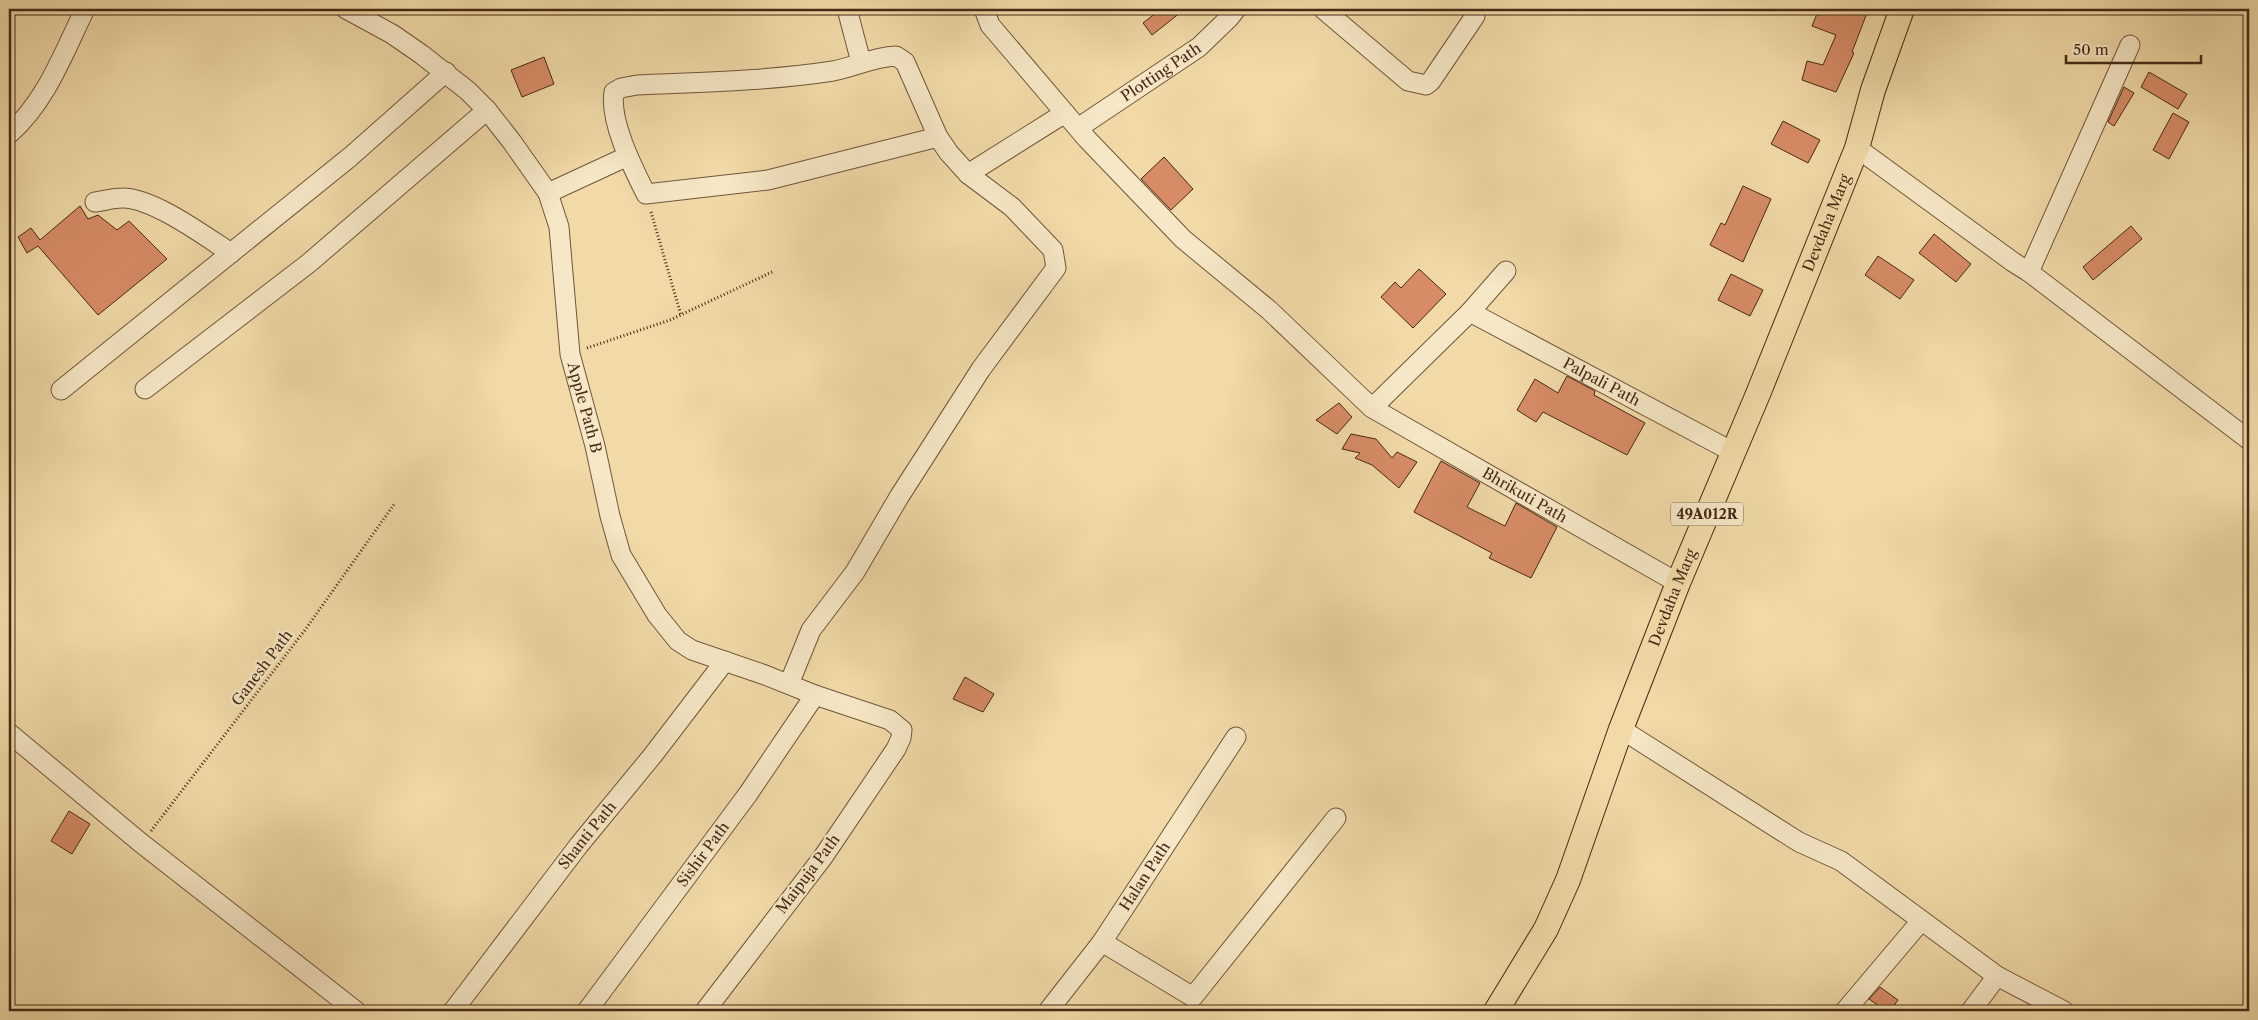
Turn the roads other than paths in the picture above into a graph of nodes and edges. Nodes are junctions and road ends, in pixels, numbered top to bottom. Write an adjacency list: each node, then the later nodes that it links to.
1 (85, 9): 16 (street)
2 (346, 9): 12 (street, Apple Path B)
3 (847, 9): 11 (street)
4 (984, 9): 14 (street, Bhrikuti Path)
5 (1236, 9): 15 (street, Plotting Path)
6 (1323, 9): 8 (street)
7 (1902, 9): 18 (main road, Devdaha Marg / 49A012R)
8 (1343, 16): 9 (street)
9 (1475, 16)
10 (2130, 45): 25 (street)
11 (861, 62): 17 (street); 19 (street)
12 (446, 72): 13 (street, Apple Path B); 23 (street)
13 (487, 110): 21 (street, Apple Path B); 27 (street)
14 (1065, 114): 15 (street, Bhrikuti Path); 20 (street)
15 (1078, 128): 29 (street, Bhrikuti Path)
16 (9, 134)
17 (938, 137): 19 (street); 20 (street)
18 (1857, 148): 25 (street); 31 (main road, Devdaha Marg / 49A012R)
19 (628, 156): 21 (street)
20 (968, 174): 34 (street)
21 (548, 193): 33 (street, Apple Path B)
22 (95, 202): 23 (street)
23 (231, 253): 28 (street)
24 (1506, 271): 26 (street)
25 (2029, 272): 30 (street)
26 (1470, 312): 29 (street); 31 (street, Palpali Path)
27 (145, 389)
28 (61, 390)
29 (1372, 408): 32 (street, Bhrikuti Path)
30 (2249, 440)
31 (1733, 452): 32 (main road, Devdaha Marg / 49A012R)
32 (1678, 583): 36 (main road, Devdaha Marg / 49A012R)
33 (724, 661): 34 (street, Apple Path B); 46 (street, Shanti Path)
34 (789, 684): 35 (street, Apple Path B)
35 (814, 695): 37 (street, Apple Path B); 47 (street, Sishir Path)
36 (1621, 729): 41 (street); 50 (main road, Devdaha Marg / 49A012R)
37 (902, 730): 48 (street, Maipuja Path)
38 (9, 733): 45 (street)
39 (1236, 737): 42 (street, Halan Path)
40 (1336, 818): 44 (street)
41 (1921, 921): 43 (street); 51 (street)
42 (1102, 942): 44 (street); 49 (street, Halan Path)
43 (1997, 976): 52 (street); 53 (street)
44 (1189, 1004)
45 (356, 1011)
46 (454, 1011)
47 (587, 1011)
48 (705, 1011)
49 (1048, 1011)
50 (1496, 1011)
51 (1845, 1011)
52 (1971, 1011)
53 (2064, 1011)

